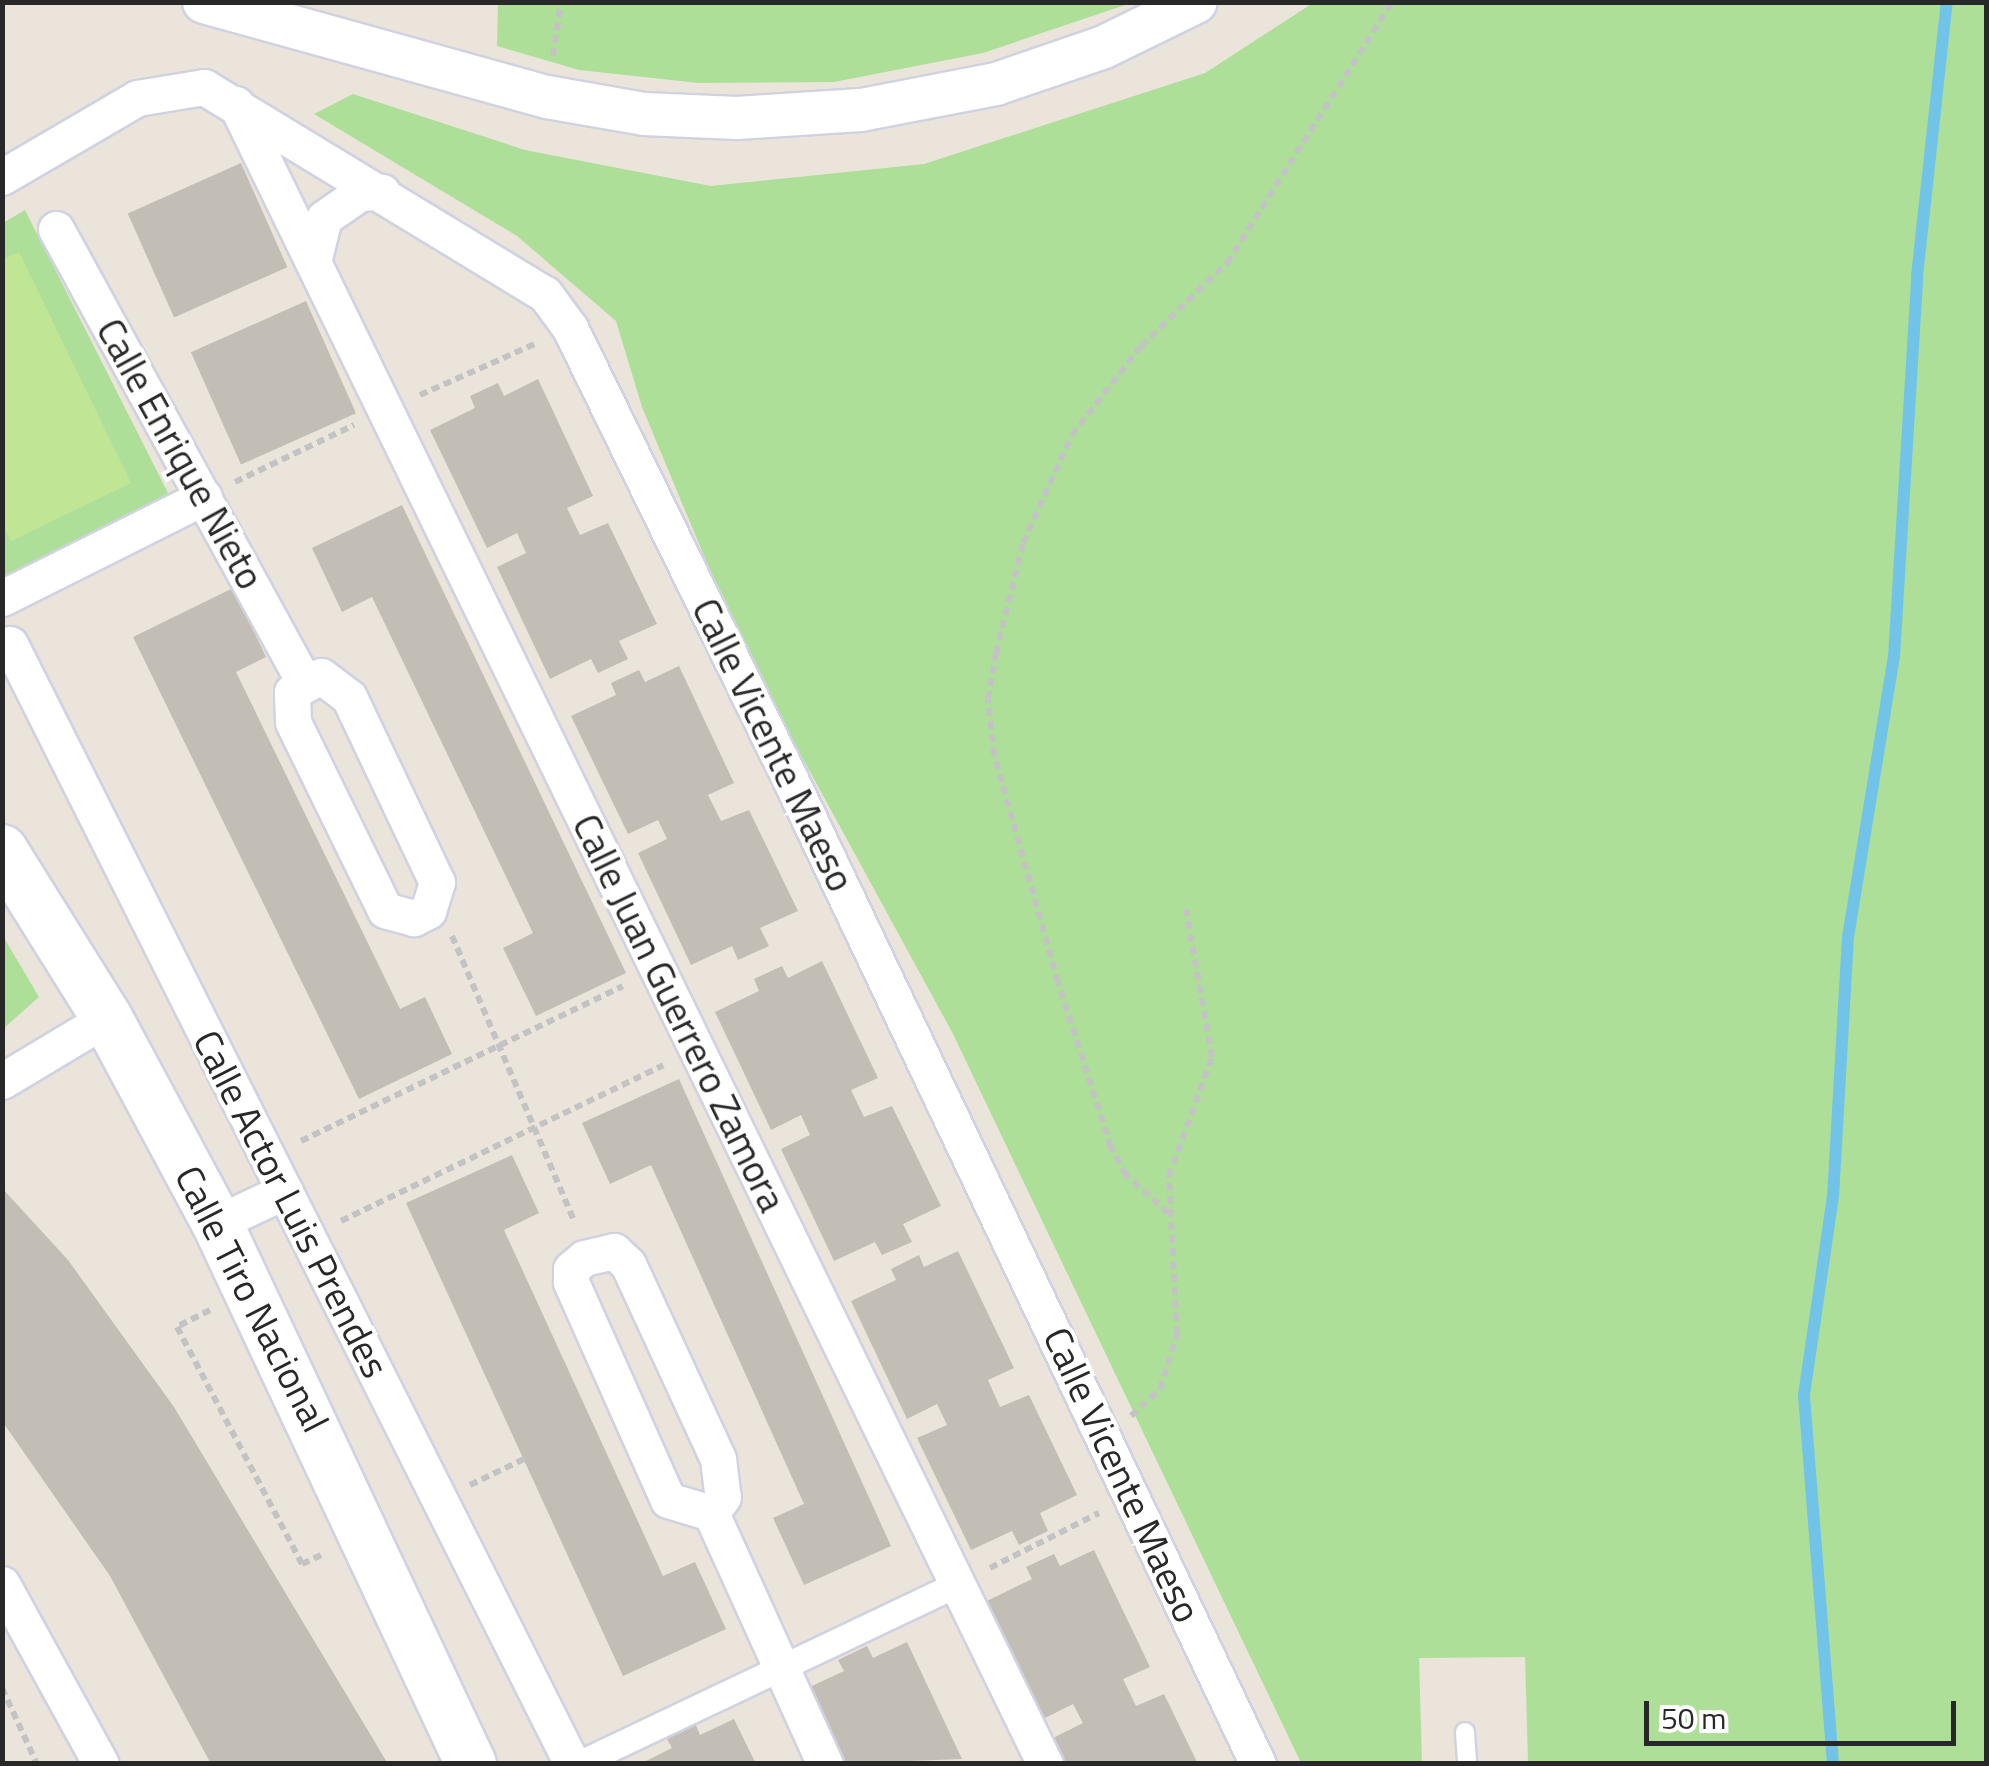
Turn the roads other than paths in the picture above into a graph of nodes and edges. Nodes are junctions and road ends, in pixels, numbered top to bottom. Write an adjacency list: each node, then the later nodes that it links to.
1 (204, 2): 2 (street)
2 (1196, 2)
3 (236, 103): 4 (street, Calle Vicente Maeso); 5 (street, Calle Vicente Maeso); 7 (street, Calle Juan Guerrero Zamora)
4 (2, 177)
5 (382, 192): 7 (street); 29 (street, Calle Vicente Maeso)
6 (56, 229): 8 (street, Calle Enrique Nieto)
7 (313, 262): 21 (street, Calle Juan Guerrero Zamora)
8 (204, 497): 9 (street); 11 (street, Calle Enrique Nieto)
9 (2, 598)
10 (10, 644): 17 (street, Calle Actor Luis Prendes)
11 (303, 680): 11 (street)
12 (2, 850): 13 (main road, Calle Tiro Nacional)
13 (107, 1018): 14 (street); 18 (main road, Calle Tiro Nacional)
14 (65, 1043): 15 (lane); 16 (street)
15 (2, 1060)
16 (2, 1081)
17 (285, 1191): 18 (street); 26 (street, Calle Actor Luis Prendes)
18 (217, 1223): 25 (main road, Calle Tiro Nacional)
19 (711, 1513): 19 (street); 22 (street)
20 (2, 1584): 24 (street)
21 (957, 1584): 22 (street); 28 (street, Calle Juan Guerrero Zamora)
22 (781, 1668): 26 (street); 27 (street)
23 (1465, 1732): 30 (lane)
24 (101, 1764)
25 (471, 1764)
26 (575, 1764)
27 (825, 1764)
28 (1044, 1764)
29 (1258, 1764)
30 (1467, 1764)

